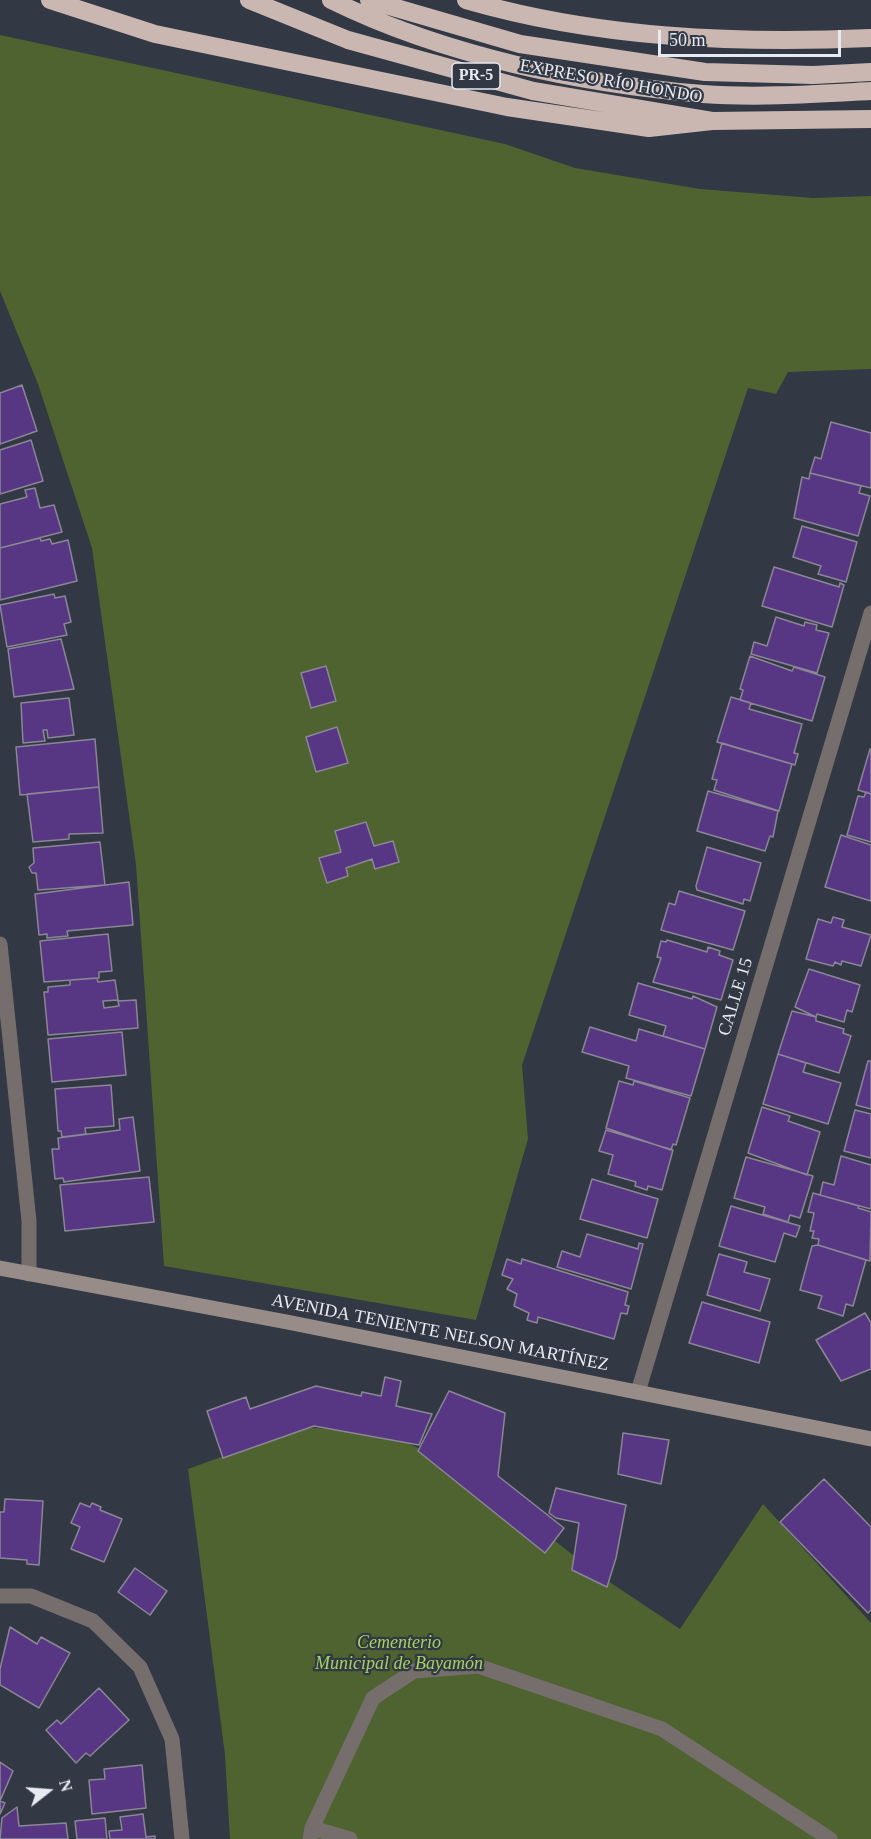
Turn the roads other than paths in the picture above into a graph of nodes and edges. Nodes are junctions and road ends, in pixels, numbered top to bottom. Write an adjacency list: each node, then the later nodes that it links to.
1 (50, 0): 10 (highway)
2 (249, 0): 10 (highway, EXPRESO RÍO HONDO / PR-5)
3 (331, 0): 8 (highway)
4 (369, 0): 7 (highway)
5 (466, 0): 6 (highway)
6 (871, 38)
7 (871, 72)
8 (871, 91)
9 (871, 119): 10 (highway, EXPRESO RÍO HONDO / PR-5)
10 (712, 121)
11 (871, 613): 16 (street, CALLE 15)
12 (0, 944): 13 (street)
13 (4, 1020): 15 (street)
14 (0, 1268): 15 (street, AVENIDA TENIENTE NELSON MARTÍNEZ)
15 (28, 1274): 16 (street, AVENIDA TENIENTE NELSON MARTÍNEZ)
16 (638, 1392): 17 (street, AVENIDA TENIENTE NELSON MARTÍNEZ)
17 (871, 1439)
18 (0, 1596): 20 (street)
19 (311, 1833): 21 (street); 22 (street)
20 (182, 1839)
21 (350, 1839)
22 (830, 1839)

